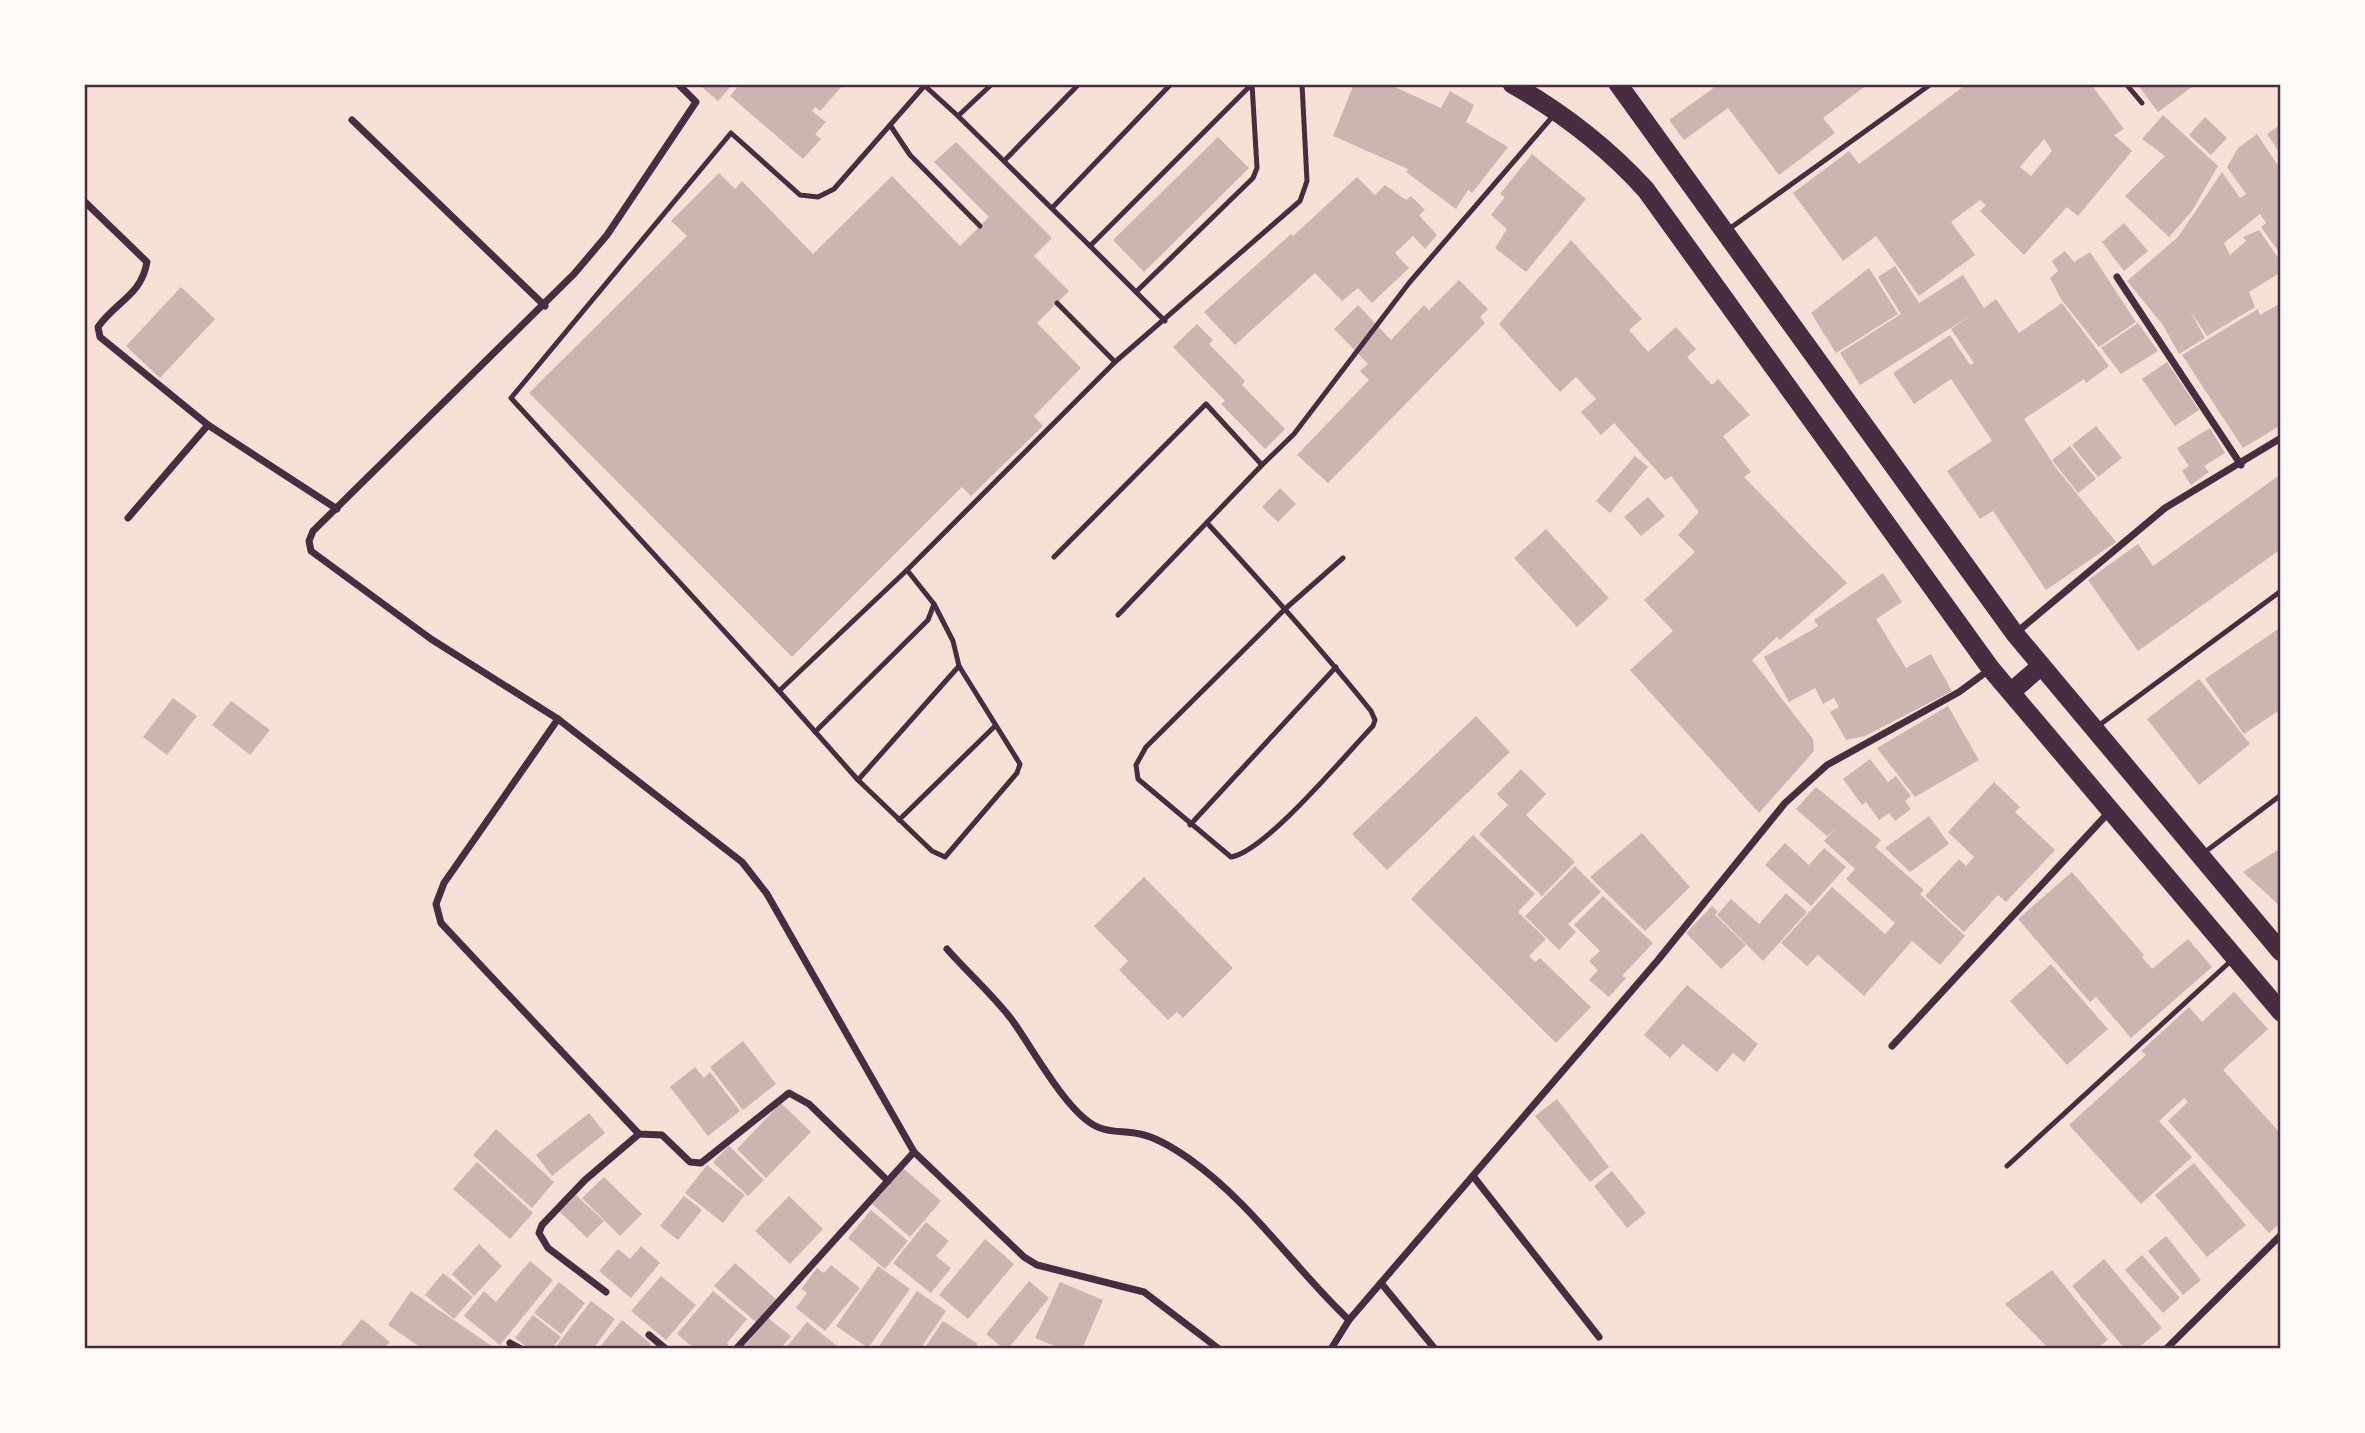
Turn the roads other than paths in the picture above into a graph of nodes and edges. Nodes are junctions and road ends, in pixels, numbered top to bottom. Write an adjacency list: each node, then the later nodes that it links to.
1 (678, 84): 26 (street)
2 (992, 84): 14 (lane)
3 (1079, 84): 17 (lane)
4 (1171, 84): 19 (lane)
5 (1252, 84): 22 (lane); 24 (lane)
6 (1302, 84): 27 (lane)
7 (1512, 84): 13 (highway)
8 (1618, 84): 21 (highway)
9 (1931, 84): 21 (lane)
10 (2126, 84): 12 (lane)
11 (925, 85): 14 (lane); 16 (lane)
12 (2142, 103)
13 (1557, 110): 31 (lane); 47 (highway)
14 (958, 116): 17 (lane)
15 (352, 120): 26 (street)
16 (890, 125): 20 (lane); 48 (lane)
17 (1004, 161): 19 (lane)
18 (84, 201): 29 (street)
19 (1052, 208): 22 (lane)
20 (979, 226)
21 (1727, 232): 43 (highway)
22 (1090, 246): 24 (lane)
23 (2117, 277): 32 (street)
24 (1136, 292): 27 (lane)
25 (1057, 303): 28 (lane)
26 (545, 306): 33 (street)
27 (1165, 321): 28 (lane)
28 (1115, 362): 38 (lane)
29 (208, 425): 33 (street); 34 (street)
30 (2281, 438): 32 (street)
31 (1262, 465): 35 (lane); 36 (lane)
32 (2241, 465): 43 (street)
33 (337, 509): 50 (street)
34 (128, 518)
35 (1208, 524): 41 (lane); 42 (lane)
36 (1054, 557)
37 (1343, 558): 41 (lane)
38 (907, 570): 40 (lane); 48 (lane)
39 (2281, 590): 52 (lane)
40 (934, 604): 44 (lane); 53 (lane)
41 (1286, 609): 46 (lane); 58 (lane)
42 (1118, 615)
43 (2015, 634): 45 (highway)
44 (959, 666): 51 (lane); 54 (lane)
45 (2041, 666): 49 (highway); 52 (highway)
46 (1336, 667): 58 (lane); 58 (lane)
47 (1991, 669): 49 (highway); 68 (street)
48 (779, 691): 53 (lane)
49 (2011, 692): 56 (highway)
50 (558, 719): 65 (street); 66 (street)
51 (994, 727): 57 (lane); 57 (lane)
52 (2095, 729): 59 (highway)
53 (815, 732): 54 (lane)
54 (858, 780): 57 (lane)
55 (2281, 795): 59 (lane)
56 (2111, 810): 62 (highway); 64 (street)
57 (899, 820)
58 (1190, 825)
59 (2200, 856): 61 (highway)
60 (947, 949): 73 (street)
61 (2281, 952)
62 (2235, 957): 63 (highway); 67 (lane)
63 (2281, 1012)
64 (1892, 1046)
65 (639, 1134): 69 (street); 72 (street)
66 (914, 1152): 69 (street); 80 (street)
67 (2007, 1166)
68 (1473, 1176): 71 (street); 75 (street)
69 (888, 1181): 79 (street)
70 (2281, 1236): 83 (street)
71 (1381, 1283): 73 (street); 82 (street)
72 (606, 1292)
73 (1349, 1320): 81 (street)
74 (649, 1335): 78 (street)
75 (1599, 1337)
76 (510, 1343): 77 (street)
77 (521, 1349)
78 (666, 1349)
79 (736, 1349)
80 (1219, 1349)
81 (1331, 1349)
82 (1435, 1349)
83 (2166, 1349)

